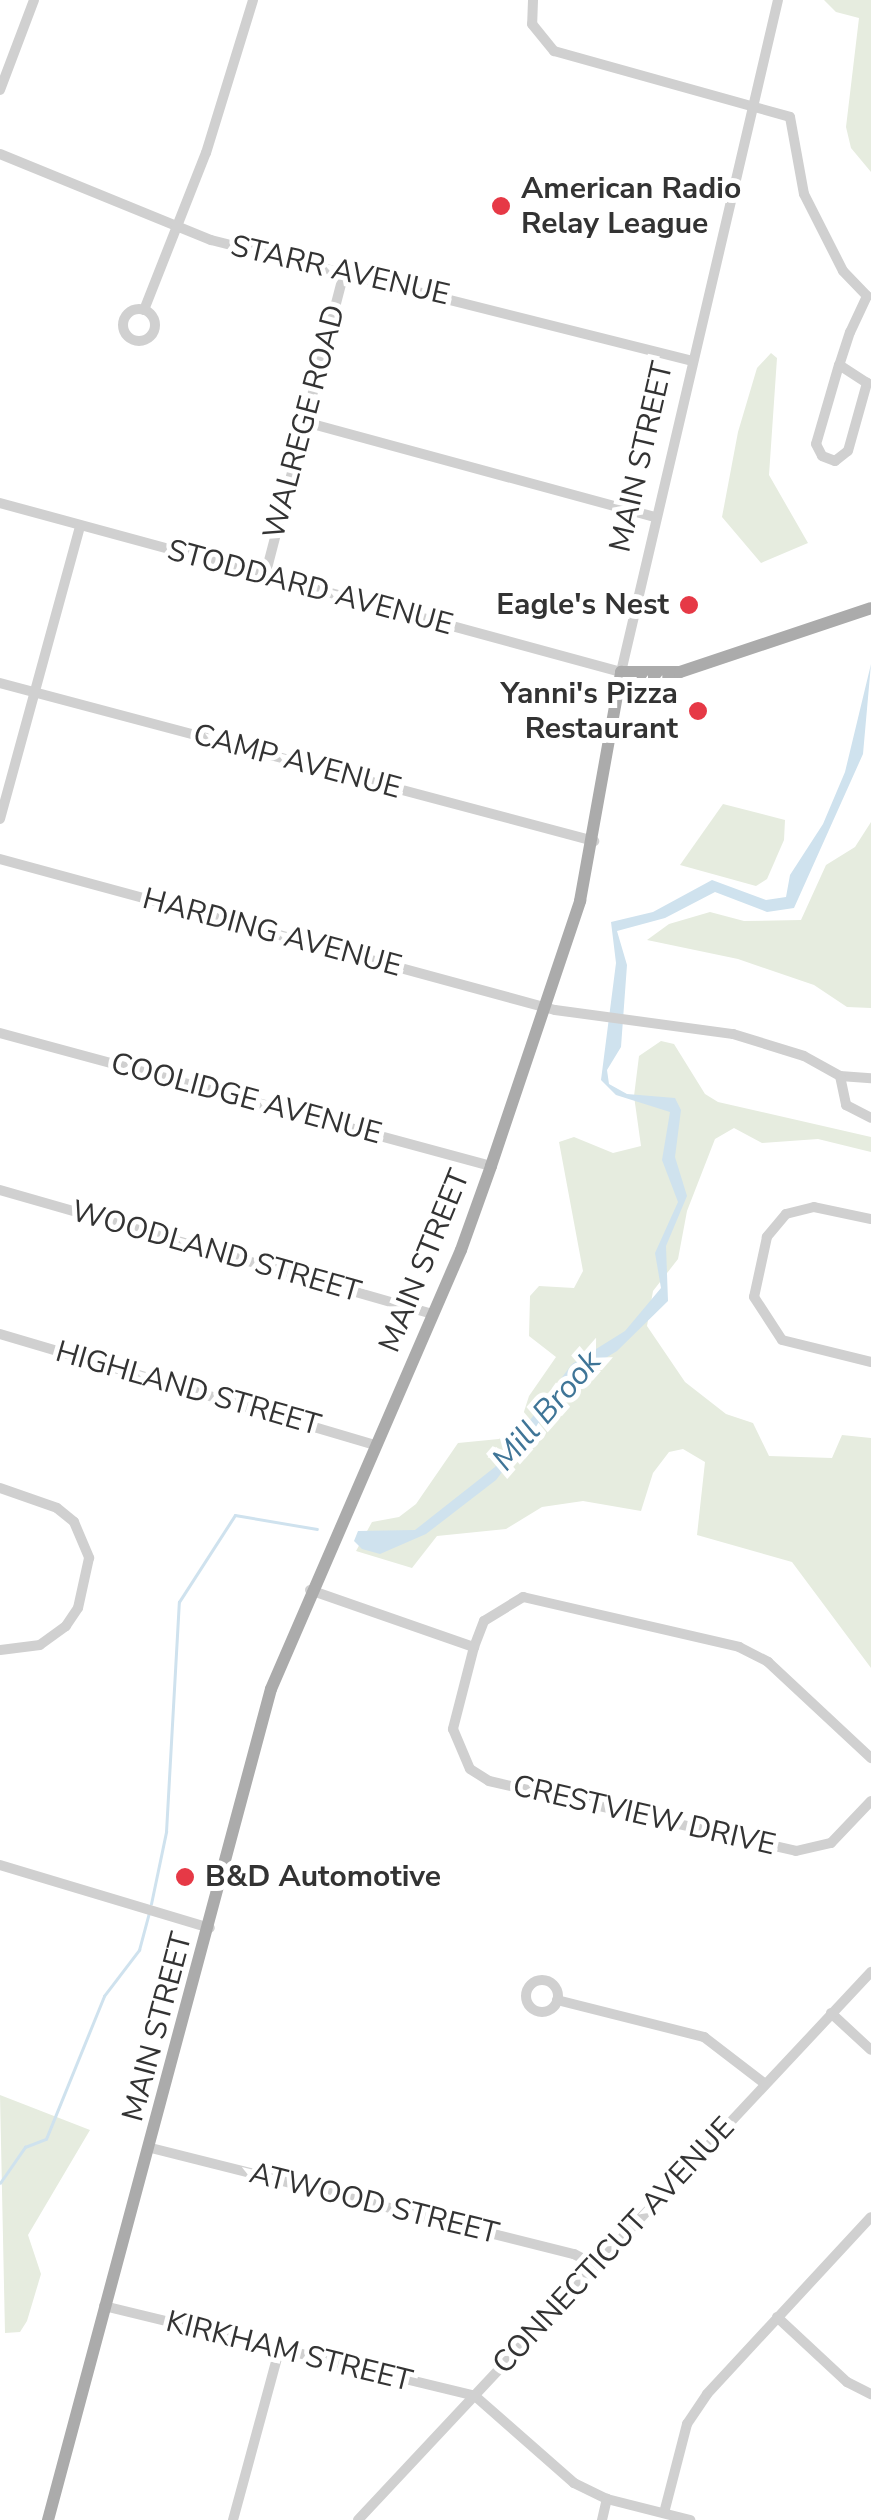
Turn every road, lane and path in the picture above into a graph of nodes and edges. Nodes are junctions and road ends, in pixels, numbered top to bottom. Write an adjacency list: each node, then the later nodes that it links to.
1 (34, 0): 5 (street)
2 (253, 0): 8 (street)
3 (533, 0): 6 (street)
4 (778, 0): 6 (street, MAIN STREET)
5 (0, 90)
6 (749, 103): 11 (street, MAIN STREET); 12 (street)
7 (0, 154): 8 (street, STARR AVENUE)
8 (178, 229): 9 (street, STARR AVENUE); 10 (street)
9 (345, 269): 11 (street, STARR AVENUE); 13 (street, WALREGE ROAD)
10 (144, 310)
11 (690, 360): 15 (street, MAIN STREET)
12 (840, 365): 12 (street)
13 (305, 422): 15 (street); 17 (street, WALREGE ROAD)
14 (0, 504): 16 (street, STODDARD AVENUE)
15 (654, 517): 19 (street, MAIN STREET)
16 (80, 526): 17 (street, STODDARD AVENUE); 21 (street)
17 (264, 576): 19 (street, STODDARD AVENUE)
18 (871, 608): 19 (main road)
19 (621, 672): 23 (main road, MAIN STREET)
20 (0, 683): 21 (street, CAMP AVENUE)
21 (37, 693): 22 (street); 23 (street, CAMP AVENUE)
22 (0, 819)
23 (594, 841): 25 (main road, MAIN STREET)
24 (0, 859): 25 (street, HARDING AVENUE)
25 (544, 1007): 27 (street, HARDING AVENUE); 30 (main road, MAIN STREET)
26 (0, 1032): 30 (street, COOLIDGE AVENUE)
27 (840, 1076): 28 (street); 29 (street)
28 (871, 1078)
29 (871, 1118)
30 (491, 1166): 33 (main road, MAIN STREET)
31 (0, 1190): 33 (street, WOODLAND STREET)
32 (871, 1219): 35 (street)
33 (432, 1314): 36 (main road, MAIN STREET)
34 (0, 1334): 36 (street, HIGHLAND STREET)
35 (871, 1362)
36 (376, 1445): 38 (main road, MAIN STREET)
37 (0, 1488): 40 (street)
38 (310, 1590): 39 (street); 44 (main road, MAIN STREET)
39 (474, 1647): 41 (street); 42 (street, CRESTVIEW DRIVE)
40 (0, 1650)
41 (871, 1758)
42 (871, 1801)
43 (0, 1865): 44 (street)
44 (210, 1928): 50 (main road, MAIN STREET)
45 (871, 1972): 47 (street, CONNECTICUT AVENUE)
46 (557, 2000): 49 (street)
47 (831, 2013): 48 (street); 49 (street, CONNECTICUT AVENUE)
48 (871, 2050)
49 (764, 2083): 52 (street, CONNECTICUT AVENUE)
50 (151, 2148): 52 (street, ATWOOD STREET); 53 (main road, MAIN STREET)
51 (871, 2216): 54 (street)
52 (595, 2265): 57 (street, CONNECTICUT AVENUE)
53 (104, 2306): 55 (street, KIRKHAM STREET); 60 (main road, MAIN STREET)
54 (777, 2317): 56 (street); 59 (street)
55 (279, 2350): 57 (street, KIRKHAM STREET); 61 (street)
56 (871, 2394)
57 (475, 2396): 58 (street); 62 (street, CONNECTICUT AVENUE)
58 (607, 2499): 59 (street); 63 (street)
59 (664, 2514): 64 (street)
60 (48, 2520)
61 (234, 2520)
62 (358, 2520)
63 (602, 2520)
64 (690, 2520)

